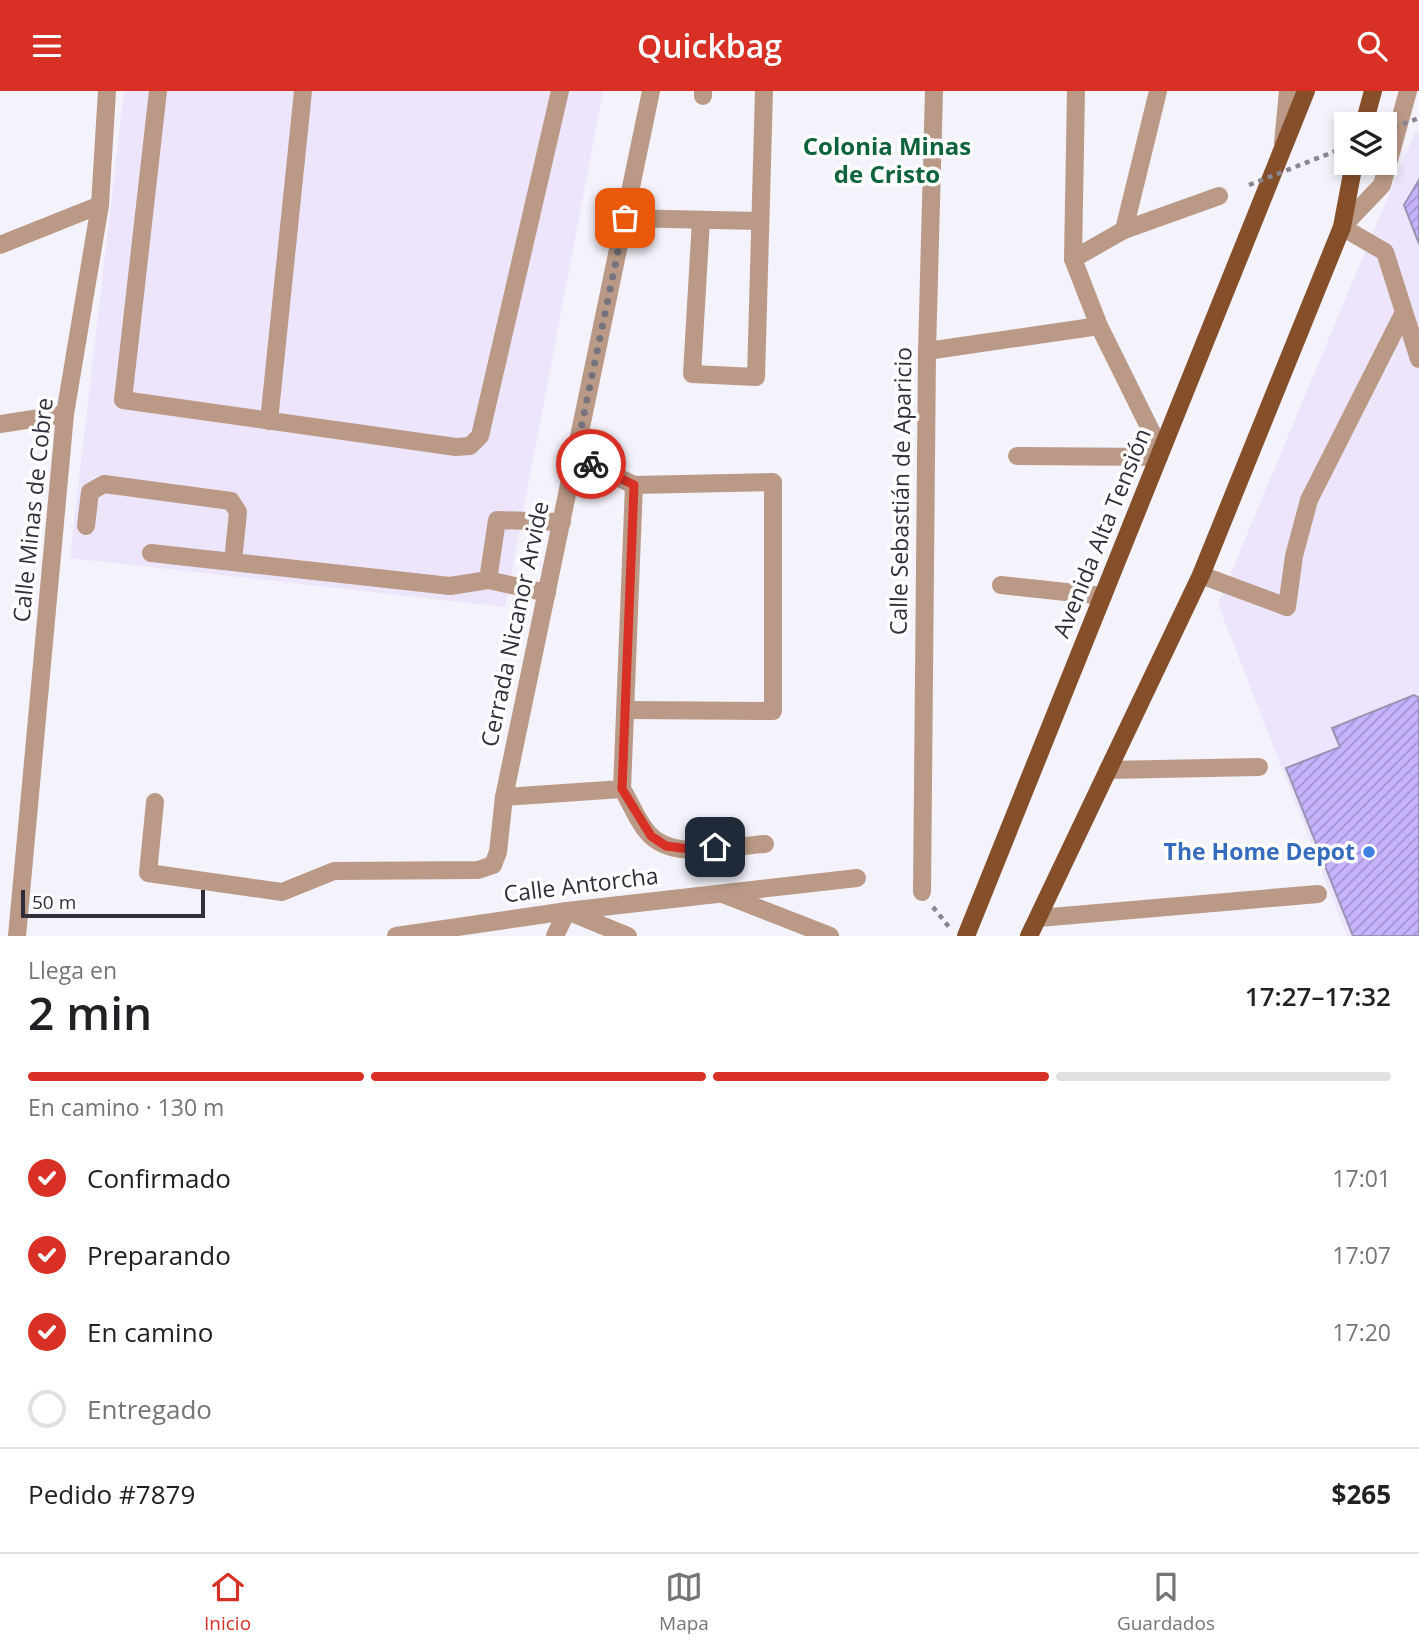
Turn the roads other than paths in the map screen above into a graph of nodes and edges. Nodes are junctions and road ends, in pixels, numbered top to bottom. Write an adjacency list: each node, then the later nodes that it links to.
1 (107, 91): 18 (street, Calle Minas de Cobre)
2 (158, 91): 31 (street)
3 (303, 91): 31 (street)
4 (560, 91): 31 (street)
5 (651, 91): 19 (street, Cerrada Nicanor Arvide)
6 (764, 91): 21 (street)
7 (934, 91): 28 (street, Calle Sebastián de Aparicio)
8 (1076, 91): 25 (street)
9 (1158, 91): 23 (street)
10 (1288, 91): 15 (street, Avenida Alta Tensión)
11 (1306, 91): 15 (main road, Avenida Alta Tensión)
12 (1373, 91): 14 (main road)
13 (1408, 91): 22 (street)
14 (1367, 112)
15 (1283, 148): 33 (main road, Avenida Alta Tensión)
16 (1352, 175): 22 (main road)
17 (1219, 196): 23 (street)
18 (100, 205): 24 (street); 30 (street, Calle Minas de Cobre)
19 (625, 218): 20 (street); 35 (street, Cerrada Nicanor Arvide)
20 (701, 220): 21 (street); 21 (street)
21 (758, 221)
22 (1342, 227): 26 (street); 41 (main road)
23 (1124, 230): 25 (street)
24 (0, 245)
25 (1073, 259): 27 (street)
26 (1404, 312): 29 (street); 41 (street)
27 (1099, 326): 28 (street); 33 (street)
28 (927, 351): 54 (street, Calle Sebastián de Aparicio)
29 (1419, 359)
30 (65, 414): 32 (street); 59 (street, Calle Minas de Cobre)
31 (269, 421)
32 (0, 424)
33 (1160, 454): 34 (street); 45 (main road, Avenida Alta Tensión)
34 (1017, 456)
35 (575, 457): 36 (street); 37 (street, Cerrada Nicanor Arvide)
36 (634, 485): 46 (street); 46 (street)
37 (562, 522): 42 (street); 44 (street, Cerrada Nicanor Arvide)
38 (86, 526): 40 (street)
39 (151, 553): 40 (street)
40 (233, 562): 42 (street)
41 (1200, 575): 48 (main road)
42 (488, 580): 44 (street)
43 (1001, 585): 45 (street)
44 (547, 593): 50 (street, Cerrada Nicanor Arvide)
45 (1103, 596): 64 (main road, Avenida Alta Tensión)
46 (626, 710): 49 (street)
47 (1259, 767): 48 (street)
48 (1108, 770): 58 (main road)
49 (622, 789): 50 (street); 52 (street)
50 (504, 797): 51 (street, Cerrada Nicanor Arvide)
51 (155, 802)
52 (765, 844)
53 (857, 878): 55 (street, Calle Antorcha)
54 (922, 892)
55 (720, 893): 57 (street, Calle Antorcha); 63 (street)
56 (1318, 894): 58 (street)
57 (567, 911): 60 (street, Calle Antorcha); 61 (street); 62 (street)
58 (1039, 918): 65 (main road)
59 (17, 936)
60 (396, 936)
61 (555, 936)
62 (628, 936)
63 (830, 936)
64 (966, 936)
65 (1029, 936)

